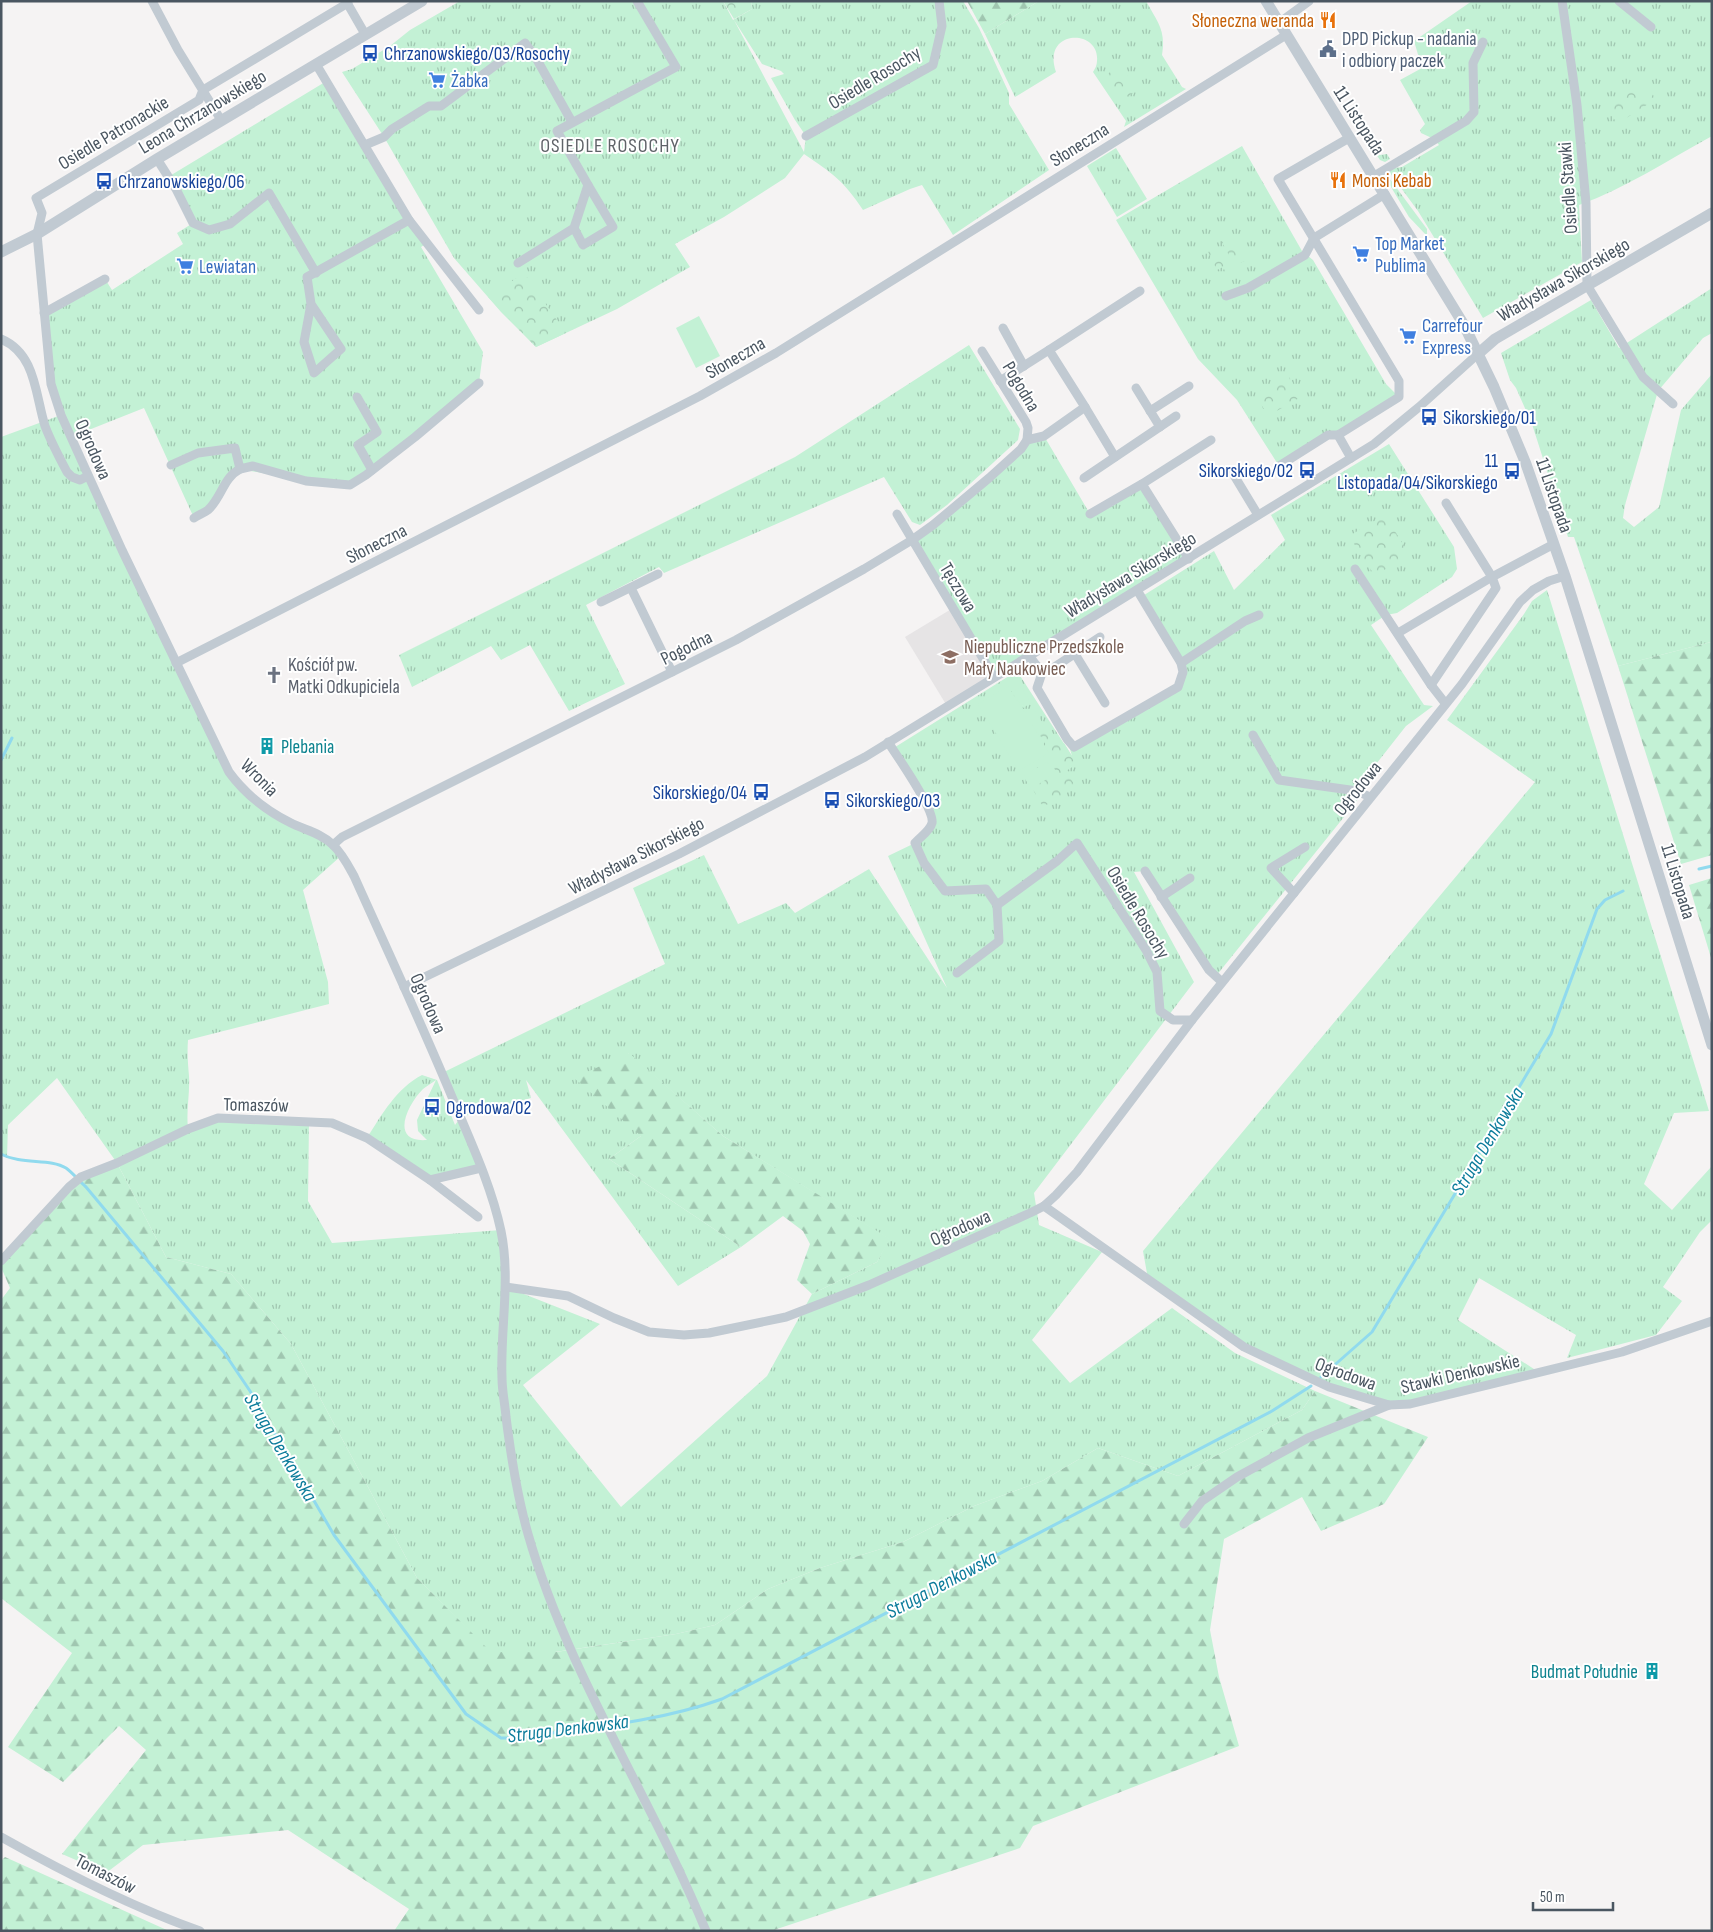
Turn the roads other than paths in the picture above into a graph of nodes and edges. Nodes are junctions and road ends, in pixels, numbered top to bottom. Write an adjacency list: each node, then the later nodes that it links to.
1 (152, 1): 16 (street)
2 (422, 1): 12 (street, Leona Chrzanowskiego)
3 (636, 1): 18 (street)
4 (940, 1): 19 (street, Osiedle Rosochy)
5 (1266, 1): 10 (street, 11 Listopada)
6 (1309, 1): 10 (street)
7 (1562, 1): 36 (street, Osiedle Stawki)
8 (1619, 1): 11 (street)
9 (347, 2): 12 (street, Osiedle Patronackie); 16 (street, Osiedle Patronackie)
10 (1279, 22): 13 (street, 11 Listopada)
11 (1651, 27)
12 (365, 34): 15 (street, Leona Chrzanowskiego)
13 (1286, 35): 20 (street, 11 Listopada); 91 (street, Słoneczna)
14 (1483, 42): 23 (street)
15 (316, 64): 17 (street, Leona Chrzanowskiego); 21 (street)
16 (203, 90): 17 (street); 26 (street, Osiedle Patronackie)
17 (221, 120): 22 (street, Leona Chrzanowskiego)
18 (572, 122): 21 (street); 24 (street)
19 (806, 136)
20 (1349, 138): 23 (street, 11 Listopada); 31 (street)
21 (366, 145): 28 (street)
22 (157, 159): 30 (street, Leona Chrzanowskiego); 34 (street)
23 (1374, 176): 25 (street, 11 Listopada)
24 (588, 186): 29 (street); 29 (street)
25 (1385, 194): 31 (street); 46 (street, 11 Listopada)
26 (36, 198): 30 (street, Ogrodowa)
27 (1712, 213): 36 (street, Władysława Sikorskiego)
28 (409, 220): 34 (street); 40 (street)
29 (574, 228): 33 (street)
30 (37, 234): 32 (street, Leona Chrzanowskiego); 41 (street, Ogrodowa)
31 (1314, 238): 38 (street); 58 (street)
32 (1, 252)
33 (518, 263)
34 (316, 273): 39 (street)
35 (105, 278): 41 (street)
36 (1587, 286): 46 (street, Władysława Sikorskiego); 53 (street)
37 (1140, 291): 44 (street)
38 (1226, 296)
39 (311, 304): 39 (street)
40 (478, 310)
41 (44, 313): 68 (street, Ogrodowa)
42 (1003, 328): 47 (street)
43 (1, 339): 68 (street)
44 (1049, 350): 47 (street); 54 (street)
45 (982, 351): 48 (street, Pogodna)
46 (1479, 353): 62 (street, Władysława Sikorskiego); 77 (street, 11 Listopada)
47 (1024, 366): 48 (street)
48 (1000, 381): 59 (street, Pogodna)
49 (480, 383): 66 (street)
50 (1189, 386): 55 (street)
51 (1136, 388): 55 (street)
52 (357, 397): 66 (street)
53 (1674, 404)
54 (1085, 407): 59 (street, Pogodna); 61 (street)
55 (1150, 411): 57 (street)
56 (1176, 416): 57 (street)
57 (1160, 427): 61 (street)
58 (1338, 435): 62 (street); 64 (street)
59 (1027, 440): 76 (street, Pogodna)
60 (1211, 440): 70 (street)
61 (1115, 456): 69 (street)
62 (1351, 458): 74 (street, Władysława Sikorskiego)
63 (171, 465): 65 (street)
64 (1279, 466)
65 (240, 469): 66 (street); 75 (street)
66 (372, 470)
67 (1232, 472): 74 (street)
68 (88, 476): 91 (street, Ogrodowa)
69 (1084, 478)
70 (1142, 484): 73 (street); 78 (street)
71 (1446, 503): 82 (street)
72 (897, 514): 76 (street, Tęczowa)
73 (1090, 514)
74 (1258, 515): 78 (street, Władysława Sikorskiego)
75 (194, 518)
76 (912, 540): 94 (street, Pogodna); 95 (street, Tęczowa)
77 (1554, 544): 81 (street, 11 Listopada); 82 (street)
78 (1189, 558): 84 (street, Władysława Sikorskiego)
79 (1355, 569): 87 (street)
80 (658, 574): 83 (street)
81 (1565, 576): 98 (street, Ogrodowa); 114 (street, 11 Listopada)
82 (1492, 577): 87 (street); 96 (street)
83 (631, 588): 85 (street); 94 (street)
84 (1137, 590): 90 (street, Władysława Sikorskiego); 92 (street)
85 (601, 602)
86 (1259, 615): 92 (street)
87 (1398, 633): 96 (street)
88 (1100, 637): 89 (street)
89 (1075, 654): 93 (street); 97 (street)
90 (1030, 656): 93 (street); 95 (street, Władysława Sikorskiego)
91 (176, 663): 102 (street, Wronia)
92 (1181, 663): 93 (street)
93 (1043, 670)
94 (672, 672): 102 (street, Pogodna)
95 (994, 677): 100 (street, Władysława Sikorskiego)
96 (1431, 685): 98 (street)
97 (1105, 703)
98 (1445, 703): 101 (street, Ogrodowa)
99 (1253, 735): 101 (street)
100 (888, 742): 109 (street); 112 (street, Władysława Sikorskiego)
101 (1370, 797): 107 (street, Ogrodowa)
102 (333, 845): 104 (street, Wronia)
103 (1305, 846): 107 (street)
104 (342, 855): 112 (street, Ogrodowa)
105 (1145, 871): 108 (street)
106 (1190, 878): 108 (street)
107 (1294, 893): 111 (street, Ogrodowa)
108 (1161, 897): 111 (street)
109 (997, 905): 110 (street); 113 (street, Osiedle Rosochy)
110 (957, 973)
111 (1222, 982): 113 (street, Ogrodowa)
112 (404, 987): 115 (street, Ogrodowa)
113 (1192, 1020): 117 (street)
114 (1712, 1045)
115 (481, 1168): 116 (street); 120 (street, Ogrodowa)
116 (430, 1180): 118 (street, Tomaszów); 119 (street, Tomaszów)
117 (1044, 1206): 120 (street, Ogrodowa); 122 (street, Ogrodowa)
118 (478, 1217)
119 (1, 1261)
120 (506, 1287): 126 (street, Ogrodowa)
121 (1712, 1321): 122 (street, Stawki Denkowskie)
122 (1389, 1405): 123 (street, Stawki Denkowskie)
123 (1184, 1524)
124 (1, 1837): 125 (street, Tomaszów)
125 (200, 1931)
126 (706, 1931)

